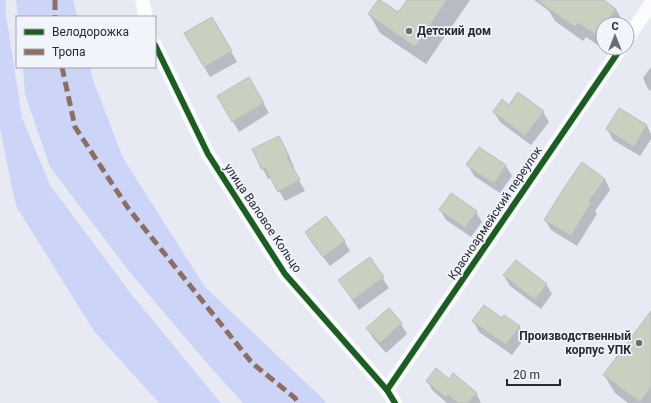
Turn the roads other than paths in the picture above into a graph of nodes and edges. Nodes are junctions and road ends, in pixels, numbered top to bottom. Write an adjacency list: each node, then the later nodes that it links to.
1 (142, 0): 3 (street)
2 (651, 4): 4 (street)
3 (146, 16)
4 (635, 28)
5 (156, 47): 7 (street, улица Валовое Кольцо)
6 (616, 56): 7 (street, Красноармейский переулок)
7 (387, 390): 8 (street, улица Валовое Кольцо)
8 (395, 403)

